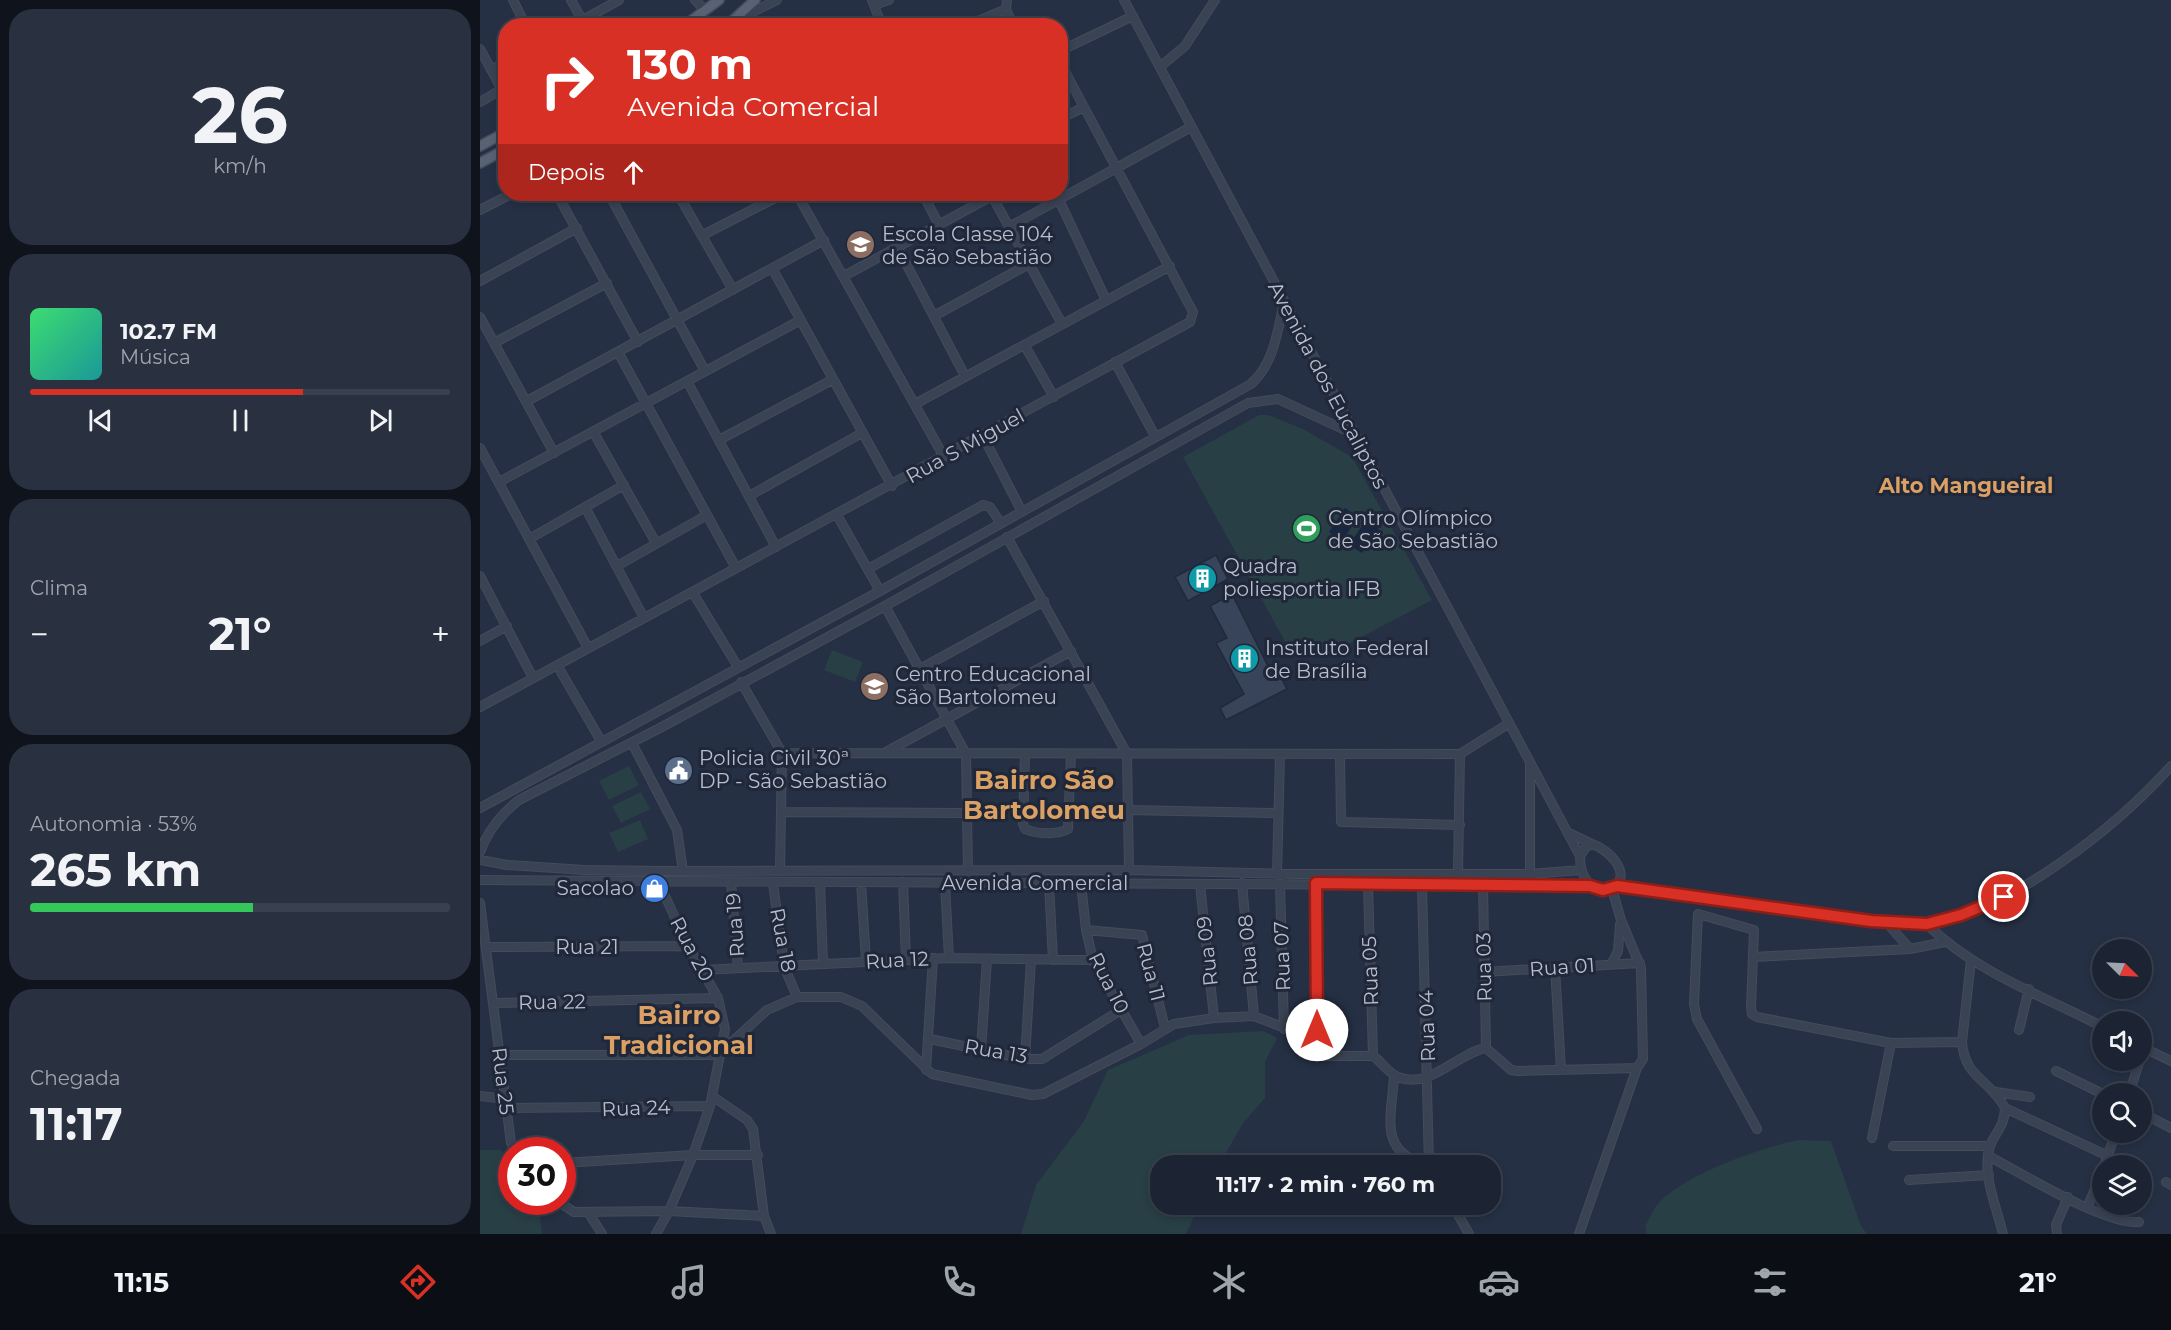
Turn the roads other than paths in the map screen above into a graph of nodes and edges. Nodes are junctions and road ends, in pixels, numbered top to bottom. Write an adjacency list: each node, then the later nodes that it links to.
1 (513, 0): 16 (street)
2 (571, 0): 17 (street)
3 (619, 0): 18 (street)
4 (695, 0): 14 (street)
5 (719, 0): 14 (main road)
6 (755, 0): 20 (main road)
7 (777, 0): 21 (street)
8 (888, 0): 12 (street)
9 (1007, 0): 13 (street)
10 (1124, 0): 15 (street, Avenida dos Eucaliptos)
11 (1215, 0): 28 (street)
12 (873, 3): 22 (street)
13 (1006, 9): 23 (street); 24 (street)
14 (705, 11): 19 (main road)
15 (1133, 16): 25 (street); 28 (street, Avenida dos Eucaliptos)
16 (522, 18)
17 (581, 18)
18 (586, 18)
19 (695, 18)
20 (736, 18)
21 (742, 18)
22 (879, 18)
23 (985, 18)
24 (1010, 18)
25 (1068, 47)
26 (480, 49): 29 (street)
27 (498, 66): 29 (street)
28 (1160, 67): 36 (street, Avenida dos Eucaliptos)
29 (491, 70): 31 (street)
30 (1068, 77): 34 (street, Rua S Miguel)
31 (498, 82)
32 (498, 95): 33 (street)
33 (480, 102)
34 (1084, 106): 35 (street); 41 (street, Rua S Miguel)
35 (1068, 115)
36 (1191, 127): 41 (street); 69 (street, Avenida dos Eucaliptos)
37 (498, 136): 38 (main road)
38 (480, 146)
39 (498, 153): 40 (main road)
40 (480, 163)
41 (1117, 168): 42 (street); 62 (street, Rua S Miguel)
42 (1068, 195)
43 (498, 201): 54 (street)
44 (560, 201): 57 (street)
45 (613, 201): 72 (street)
46 (685, 201): 58 (street)
47 (769, 201): 58 (street)
48 (801, 201): 59 (street)
49 (927, 201): 55 (street)
50 (981, 201): 55 (street)
51 (994, 201): 56 (street)
52 (1057, 201): 56 (street)
53 (1059, 201): 68 (street)
54 (480, 210)
55 (939, 225): 60 (street)
56 (1009, 227): 61 (street)
57 (577, 228): 65 (street); 66 (street)
58 (703, 235): 67 (street)
59 (824, 240): 63 (street); 64 (street)
60 (898, 248): 64 (street); 70 (street)
61 (1029, 264): 70 (street); 74 (street)
62 (1170, 266): 68 (street); 79 (street, Rua S Miguel)
63 (772, 268): 67 (street); 73 (street)
64 (844, 276): 88 (street)
65 (480, 281)
66 (607, 283): 75 (street); 76 (street)
67 (733, 290): 72 (street)
68 (1107, 300): 74 (street)
69 (1284, 303): 87 (street); 92 (street, Avenida dos Eucaliptos)
70 (934, 316): 81 (street)
71 (480, 317): 76 (street)
72 (679, 321): 75 (street); 80 (street)
73 (799, 321): 80 (street); 82 (street)
74 (1062, 324): 77 (street)
75 (638, 342): 78 (street)
76 (495, 343): 85 (street)
77 (1024, 346): 81 (street); 84 (street)
78 (618, 352): 85 (street); 86 (street)
79 (1115, 362): 84 (street, Rua S Miguel); 94 (street)
80 (705, 371): 83 (street)
81 (965, 376): 88 (street)
82 (832, 380): 91 (street); 95 (street)
83 (687, 381): 86 (street); 95 (street)
84 (1054, 397): 93 (street, Rua S Miguel)
85 (527, 401): 97 (street)
86 (647, 404): 90 (street); 105 (street)
87 (1215, 404): 89 (street); 94 (street)
88 (915, 405): 98 (street)
89 (1222, 416): 92 (street); 109 (street)
90 (594, 432): 97 (street); 100 (street)
91 (862, 433): 101 (street); 102 (street)
92 (1356, 435): 135 (street, Avenida dos Eucaliptos)
93 (983, 436): 98 (street, Rua S Miguel); 104 (street)
94 (1155, 436): 104 (street)
95 (719, 440): 102 (street)
96 (480, 448): 99 (street)
97 (554, 453): 99 (street)
98 (945, 457): 101 (street, Rua S Miguel)
99 (499, 482): 111 (street)
100 (624, 485): 103 (street); 112 (street)
101 (892, 486): 106 (street, Rua S Miguel)
102 (749, 496): 113 (street)
103 (585, 507): 111 (street); 114 (street)
104 (1021, 510): 107 (street)
105 (707, 515): 112 (street); 115 (street)
106 (837, 515): 113 (street, Rua S Miguel); 116 (street)
107 (1009, 517): 108 (street); 109 (street)
108 (1000, 522): 116 (street); 118 (street)
109 (1017, 531): 110 (street)
110 (1007, 537): 120 (street); 121 (street)
111 (529, 539): 125 (street)
112 (656, 543): 114 (street)
113 (776, 547): 115 (street, Rua S Miguel)
114 (617, 566): 122 (street)
115 (736, 568): 119 (street, Rua S Miguel)
116 (868, 569): 118 (street)
117 (480, 576): 123 (street)
118 (880, 591): 128 (street)
119 (693, 593): 122 (street, Rua S Miguel); 128 (street)
120 (1044, 601): 126 (street); 129 (street)
121 (885, 606): 129 (street); 131 (street)
122 (644, 618): 125 (street, Rua S Miguel)
123 (507, 626): 124 (street); 130 (street)
124 (480, 641)
125 (588, 648): 127 (street, Rua S Miguel)
126 (1071, 651): 134 (street); 145 (street)
127 (557, 665): 130 (street, Rua S Miguel); 137 (street)
128 (738, 667): 133 (street)
129 (920, 669): 134 (street)
130 (533, 678): 132 (street, Rua S Miguel)
131 (741, 682): 136 (street); 140 (street)
132 (480, 707)
133 (652, 713): 136 (street); 137 (street)
134 (947, 719): 141 (street); 142 (street)
135 (1508, 724): 146 (street); 149 (street, Avenida dos Eucaliptos)
136 (660, 728): 138 (street)
137 (604, 739): 139 (street); 151 (street)
138 (632, 743): 139 (street); 165 (street)
139 (612, 753): 159 (street)
140 (782, 753): 141 (street); 153 (street)
141 (884, 753): 142 (street)
142 (966, 754): 143 (street); 154 (street)
143 (1025, 754): 144 (street); 144 (street)
144 (1071, 754): 145 (street)
145 (1127, 754): 147 (street); 152 (street)
146 (1460, 754): 148 (street); 156 (street)
147 (1280, 755): 148 (street); 155 (street)
148 (1340, 755): 156 (street)
149 (1530, 764): 157 (street, Avenida dos Eucaliptos); 176 (street)
150 (2171, 766): 208 (street)
151 (480, 808)
152 (1128, 810): 155 (street); 163 (street)
153 (781, 812): 154 (street); 168 (street)
154 (966, 813): 170 (street)
155 (1278, 813): 173 (street)
156 (1460, 825): 175 (street)
157 (1568, 832): 158 (street); 160 (street, Avenida dos Eucaliptos)
158 (1592, 844): 160 (street); 177 (street)
159 (480, 852)
160 (1580, 856): 164 (street)
161 (480, 860): 162 (street, Avenida Comercial)
162 (495, 863): 165 (street, Avenida Comercial); 179 (street)
163 (1129, 870): 171 (street, Avenida Comercial); 172 (street, Avenida Comercial)
164 (1581, 870): 176 (street, Avenida Comercial); 202 (street)
165 (682, 871): 166 (street, Avenida Comercial)
166 (710, 871): 167 (street, Avenida Comercial); 180 (street)
167 (746, 871): 168 (street, Avenida Comercial); 182 (street)
168 (780, 871): 169 (street, Avenida Comercial)
169 (924, 872): 170 (street, Avenida Comercial); 188 (street)
170 (968, 872): 171 (street, Avenida Comercial)
171 (986, 872): 194 (street)
172 (1256, 873): 173 (street, Avenida Comercial); 190 (street)
173 (1277, 874): 174 (street, Avenida Comercial)
174 (1297, 874): 175 (street, Avenida Comercial); 191 (street)
175 (1458, 874): 176 (street, Avenida Comercial)
176 (1530, 874)
177 (1621, 875): 203 (street); 204 (street)
178 (480, 880): 179 (street, Avenida Comercial)
179 (491, 880): 186 (street, Avenida Comercial)
180 (710, 882): 181 (street, Avenida Comercial); 186 (street, Avenida Comercial)
181 (732, 882): 182 (street, Avenida Comercial); 229 (street, Rua 19)
182 (746, 882): 187 (street, Avenida Comercial)
183 (820, 882): 184 (street, Avenida Comercial); 187 (street, Avenida Comercial); 226 (street)
184 (861, 882): 185 (street, Avenida Comercial); 223 (street)
185 (903, 882): 188 (street, Avenida Comercial); 217 (street)
186 (659, 883): 211 (street, Rua 20)
187 (773, 883): 227 (street, Rua 18)
188 (924, 883): 193 (street, Avenida Comercial)
189 (1242, 883): 190 (street, Avenida Comercial); 197 (street, Avenida Comercial); 237 (street, Rua 08)
190 (1257, 883): 198 (street, Avenida Comercial)
191 (1297, 883): 192 (street, Avenida Comercial); 198 (street, Avenida Comercial)
192 (1316, 883): 199 (street, Avenida Comercial); 242 (street)
193 (945, 884): 194 (street, Avenida Comercial); 216 (street)
194 (986, 884): 195 (street, Avenida Comercial)
195 (1049, 884): 196 (street, Avenida Comercial); 220 (street)
196 (1080, 884): 197 (street, Avenida Comercial); 209 (street, Rua 10)
197 (1200, 884): 238 (street, Rua 09)
198 (1280, 884): 241 (street, Rua 07)
199 (1368, 885): 201 (street, Avenida Comercial); 253 (street, Rua 05)
200 (1483, 885): 201 (street, Avenida Comercial); 202 (street, Avenida Comercial); 231 (street, Rua 03)
201 (1422, 886): 261 (street, Rua 04)
202 (1590, 886): 203 (street)
203 (1614, 888): 204 (street); 206 (street)
204 (1638, 889): 207 (street)
205 (480, 903): 212 (street, Rua 25)
206 (1621, 920): 224 (street); 225 (street)
207 (1887, 923): 208 (street); 213 (street)
208 (1927, 924): 210 (street)
209 (1086, 930): 221 (street, Rua 10); 240 (street, Rua 11)
210 (1945, 942): 213 (street); 222 (street)
211 (688, 946): 212 (street, Rua 21); 230 (street, Rua 20)
212 (486, 947): 235 (street, Rua 25)
213 (1910, 949): 214 (street)
214 (1753, 957): 246 (street); 273 (street)
215 (933, 958): 216 (street, Rua 12); 217 (street, Rua 12); 244 (street)
216 (949, 958): 218 (street, Rua 12)
217 (906, 959): 223 (street, Rua 12)
218 (987, 959): 219 (street, Rua 12); 249 (street)
219 (1031, 960): 220 (street, Rua 12); 254 (street)
220 (1053, 960): 221 (street, Rua 12)
221 (1093, 960): 236 (street, Rua 10)
222 (1971, 960): 232 (street); 245 (street)
223 (866, 961): 226 (street, Rua 12)
224 (1612, 963): 225 (street, Rua 01); 228 (street, Rua 01)
225 (1640, 963): 256 (street)
226 (823, 964): 227 (street, Rua 12)
227 (783, 966): 229 (street, Rua 12); 233 (street, Rua 18)
228 (1555, 967): 231 (street, Rua 01); 258 (street)
229 (738, 968): 230 (street, Rua 12)
230 (702, 970): 234 (street, Rua 20)
231 (1484, 972): 248 (street, Rua 03)
232 (2029, 990): 239 (street); 243 (street)
233 (797, 997): 250 (street); 257 (street)
234 (718, 998): 235 (street, Rua 22); 250 (street, Rua 20)
235 (494, 1003): 252 (street, Rua 25)
236 (1121, 1010): 247 (street, Rua 10); 254 (street, Rua 13)
237 (1254, 1016): 238 (street); 241 (street)
238 (1214, 1018): 240 (street)
239 (2092, 1022)
240 (1165, 1028): 247 (street)
241 (1284, 1029): 242 (street)
242 (1317, 1030): 253 (street)
243 (2019, 1030)
244 (930, 1039): 249 (street, Rua 13); 257 (street)
245 (1962, 1042): 246 (street); 263 (street)
246 (1892, 1043): 275 (street)
247 (1141, 1044): 257 (street)
248 (1486, 1048): 258 (street); 261 (street)
249 (981, 1050): 254 (street, Rua 13)
250 (721, 1052): 252 (street); 265 (street)
251 (2152, 1054): 255 (street)
252 (500, 1055): 267 (street, Rua 25)
253 (1373, 1056): 260 (street)
254 (1025, 1059)
255 (2171, 1061)
256 (1637, 1068): 258 (street); 300 (street)
257 (926, 1070)
258 (1562, 1070)
259 (2056, 1071): 262 (street)
260 (1394, 1075): 261 (street); 280 (street)
261 (1428, 1077): 281 (street, Rua 04)
262 (2092, 1089)
263 (1996, 1092): 266 (street); 270 (street)
264 (480, 1096): 267 (street)
265 (712, 1096): 268 (street); 279 (street)
266 (2030, 1097)
267 (506, 1099): 269 (street, Rua 25)
268 (710, 1106): 269 (street, Rua 24); 278 (street)
269 (507, 1108): 274 (street, Rua 25)
270 (2006, 1108): 277 (street); 282 (street)
271 (2152, 1118): 272 (street)
272 (2171, 1128)
273 (1757, 1129)
274 (513, 1137)
275 (1872, 1138)
276 (1893, 1146): 277 (street)
277 (1990, 1146): 283 (street)
278 (693, 1155): 279 (street); 284 (street); 290 (street)
279 (758, 1155): 294 (street)
280 (1403, 1155)
281 (1428, 1155)
282 (2106, 1155)
283 (1990, 1157): 285 (street); 288 (street)
284 (576, 1162)
285 (1989, 1175): 286 (street); 301 (street)
286 (1909, 1180)
287 (2092, 1196): 289 (street)
288 (2068, 1197): 289 (street); 302 (street)
289 (2088, 1206): 295 (street)
290 (669, 1211): 292 (street); 294 (street); 297 (street)
291 (576, 1212): 292 (street)
292 (588, 1212): 296 (street)
293 (1458, 1215): 299 (street)
294 (764, 1216): 298 (street)
295 (2139, 1222)
296 (602, 1234)
297 (656, 1234)
298 (771, 1234)
299 (1469, 1234)
300 (1579, 1234)
301 (2003, 1234)
302 (2057, 1234)

